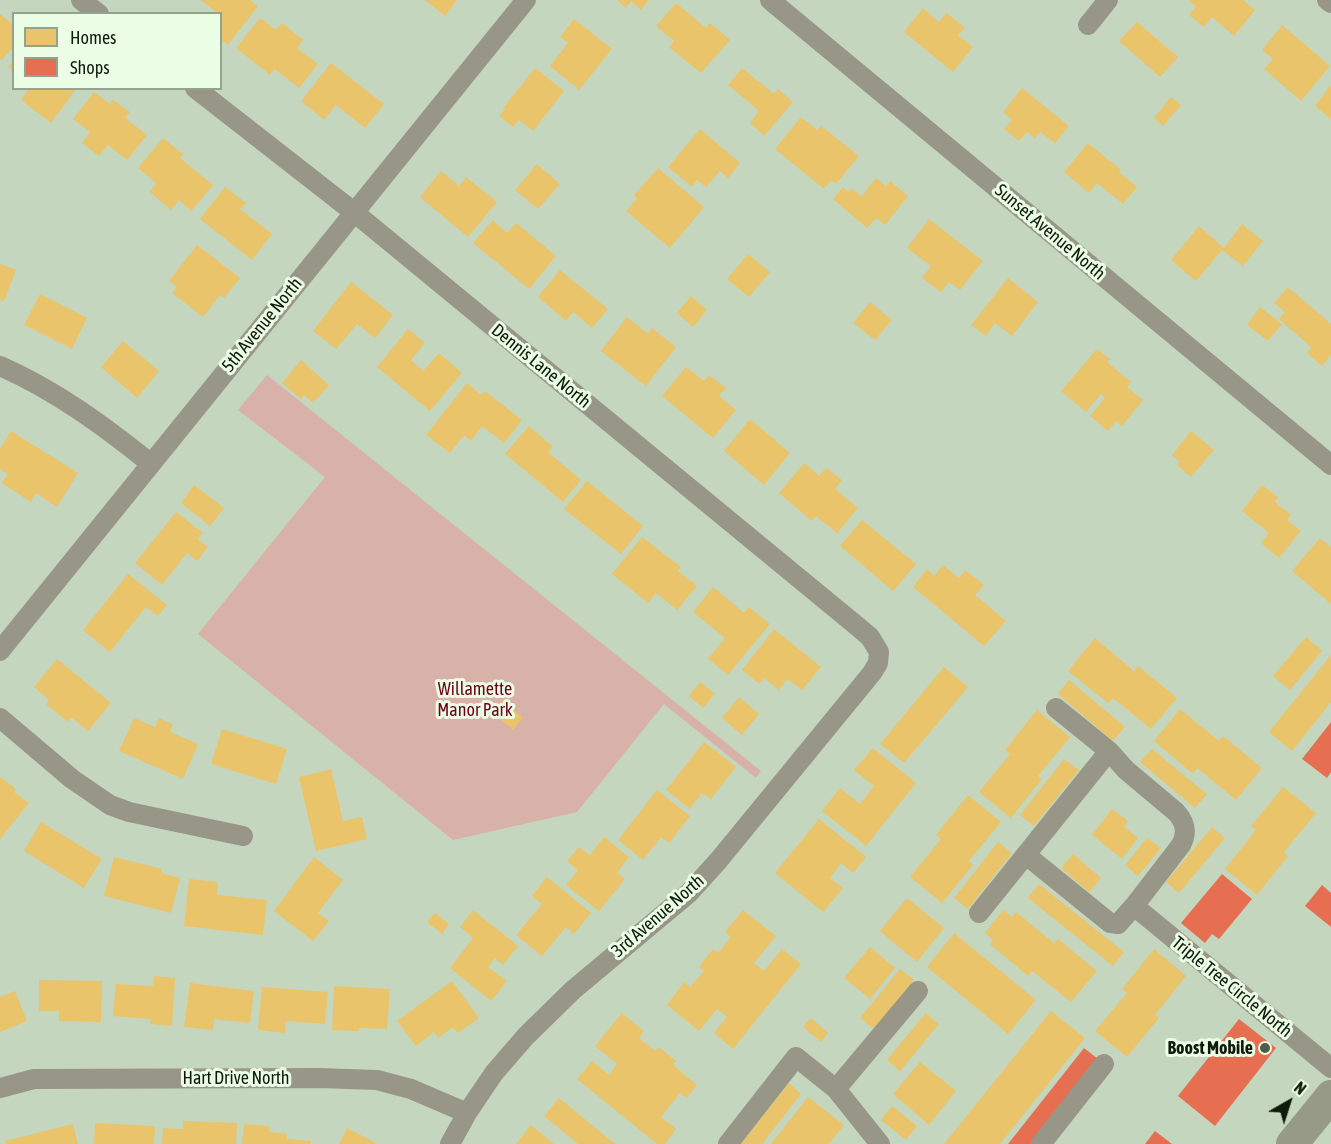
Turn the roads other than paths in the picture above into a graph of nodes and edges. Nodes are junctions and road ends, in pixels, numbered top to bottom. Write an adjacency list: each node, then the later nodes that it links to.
1 (81, 0): 7 (street)
2 (526, 0): 10 (street, 5th Avenue North)
3 (770, 0): 13 (street, Sunset Avenue North)
4 (1108, 0): 8 (street)
5 (1327, 0): 6 (street)
6 (1331, 3)
7 (96, 12)
8 (1088, 25)
9 (198, 90): 10 (street, Dennis Lane North)
10 (354, 213): 12 (street, 5th Avenue North); 15 (street, Dennis Lane North)
11 (0, 366): 12 (street)
12 (150, 464): 14 (street, 5th Avenue North)
13 (1331, 465)
14 (0, 651)
15 (879, 652): 29 (street, 3rd Avenue North)
16 (1056, 708): 18 (street)
17 (0, 718): 19 (street)
18 (1109, 751): 20 (street); 21 (street)
19 (243, 836)
20 (1026, 855): 21 (street); 22 (street)
21 (1134, 906): 25 (street, Triple Tree Circle North)
22 (979, 913)
23 (918, 991): 27 (street)
24 (1104, 1064): 33 (street)
25 (1331, 1068)
26 (0, 1088): 29 (street, Hart Drive North)
27 (836, 1089): 31 (street); 32 (street)
28 (1331, 1096): 34 (main road)
29 (467, 1113): 30 (street, 3rd Avenue North)
30 (450, 1144)
31 (728, 1144)
32 (880, 1144)
33 (1041, 1144)
34 (1292, 1144)

